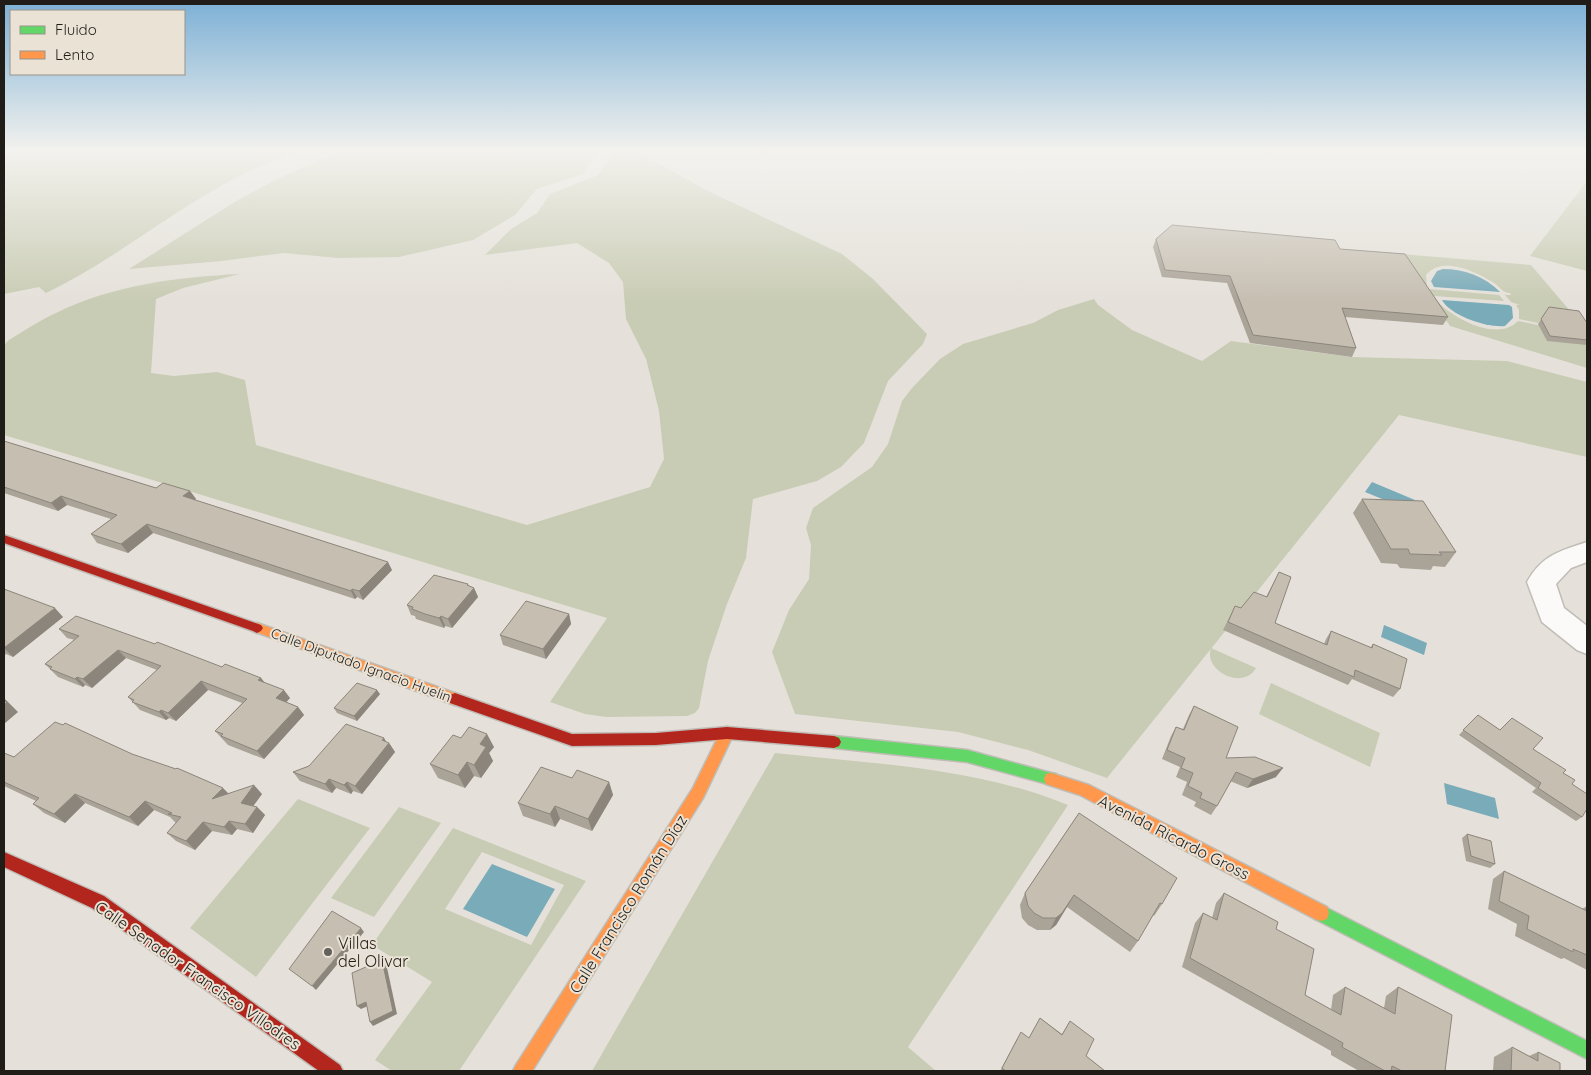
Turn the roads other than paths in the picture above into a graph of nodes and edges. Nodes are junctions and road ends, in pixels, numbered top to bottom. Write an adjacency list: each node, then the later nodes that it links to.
1 (4, 538): 4 (street, Calle Diputado Ignacio Huelin)
2 (1587, 552): 3 (street)
3 (1587, 642)
4 (726, 733): 6 (street, Avenida Ricardo Gross); 8 (street, Calle Francisco Román Díaz)
5 (4, 859): 7 (street, Calle Senador Francisco Villodres)
6 (1587, 1050)
7 (334, 1071)
8 (522, 1071)

